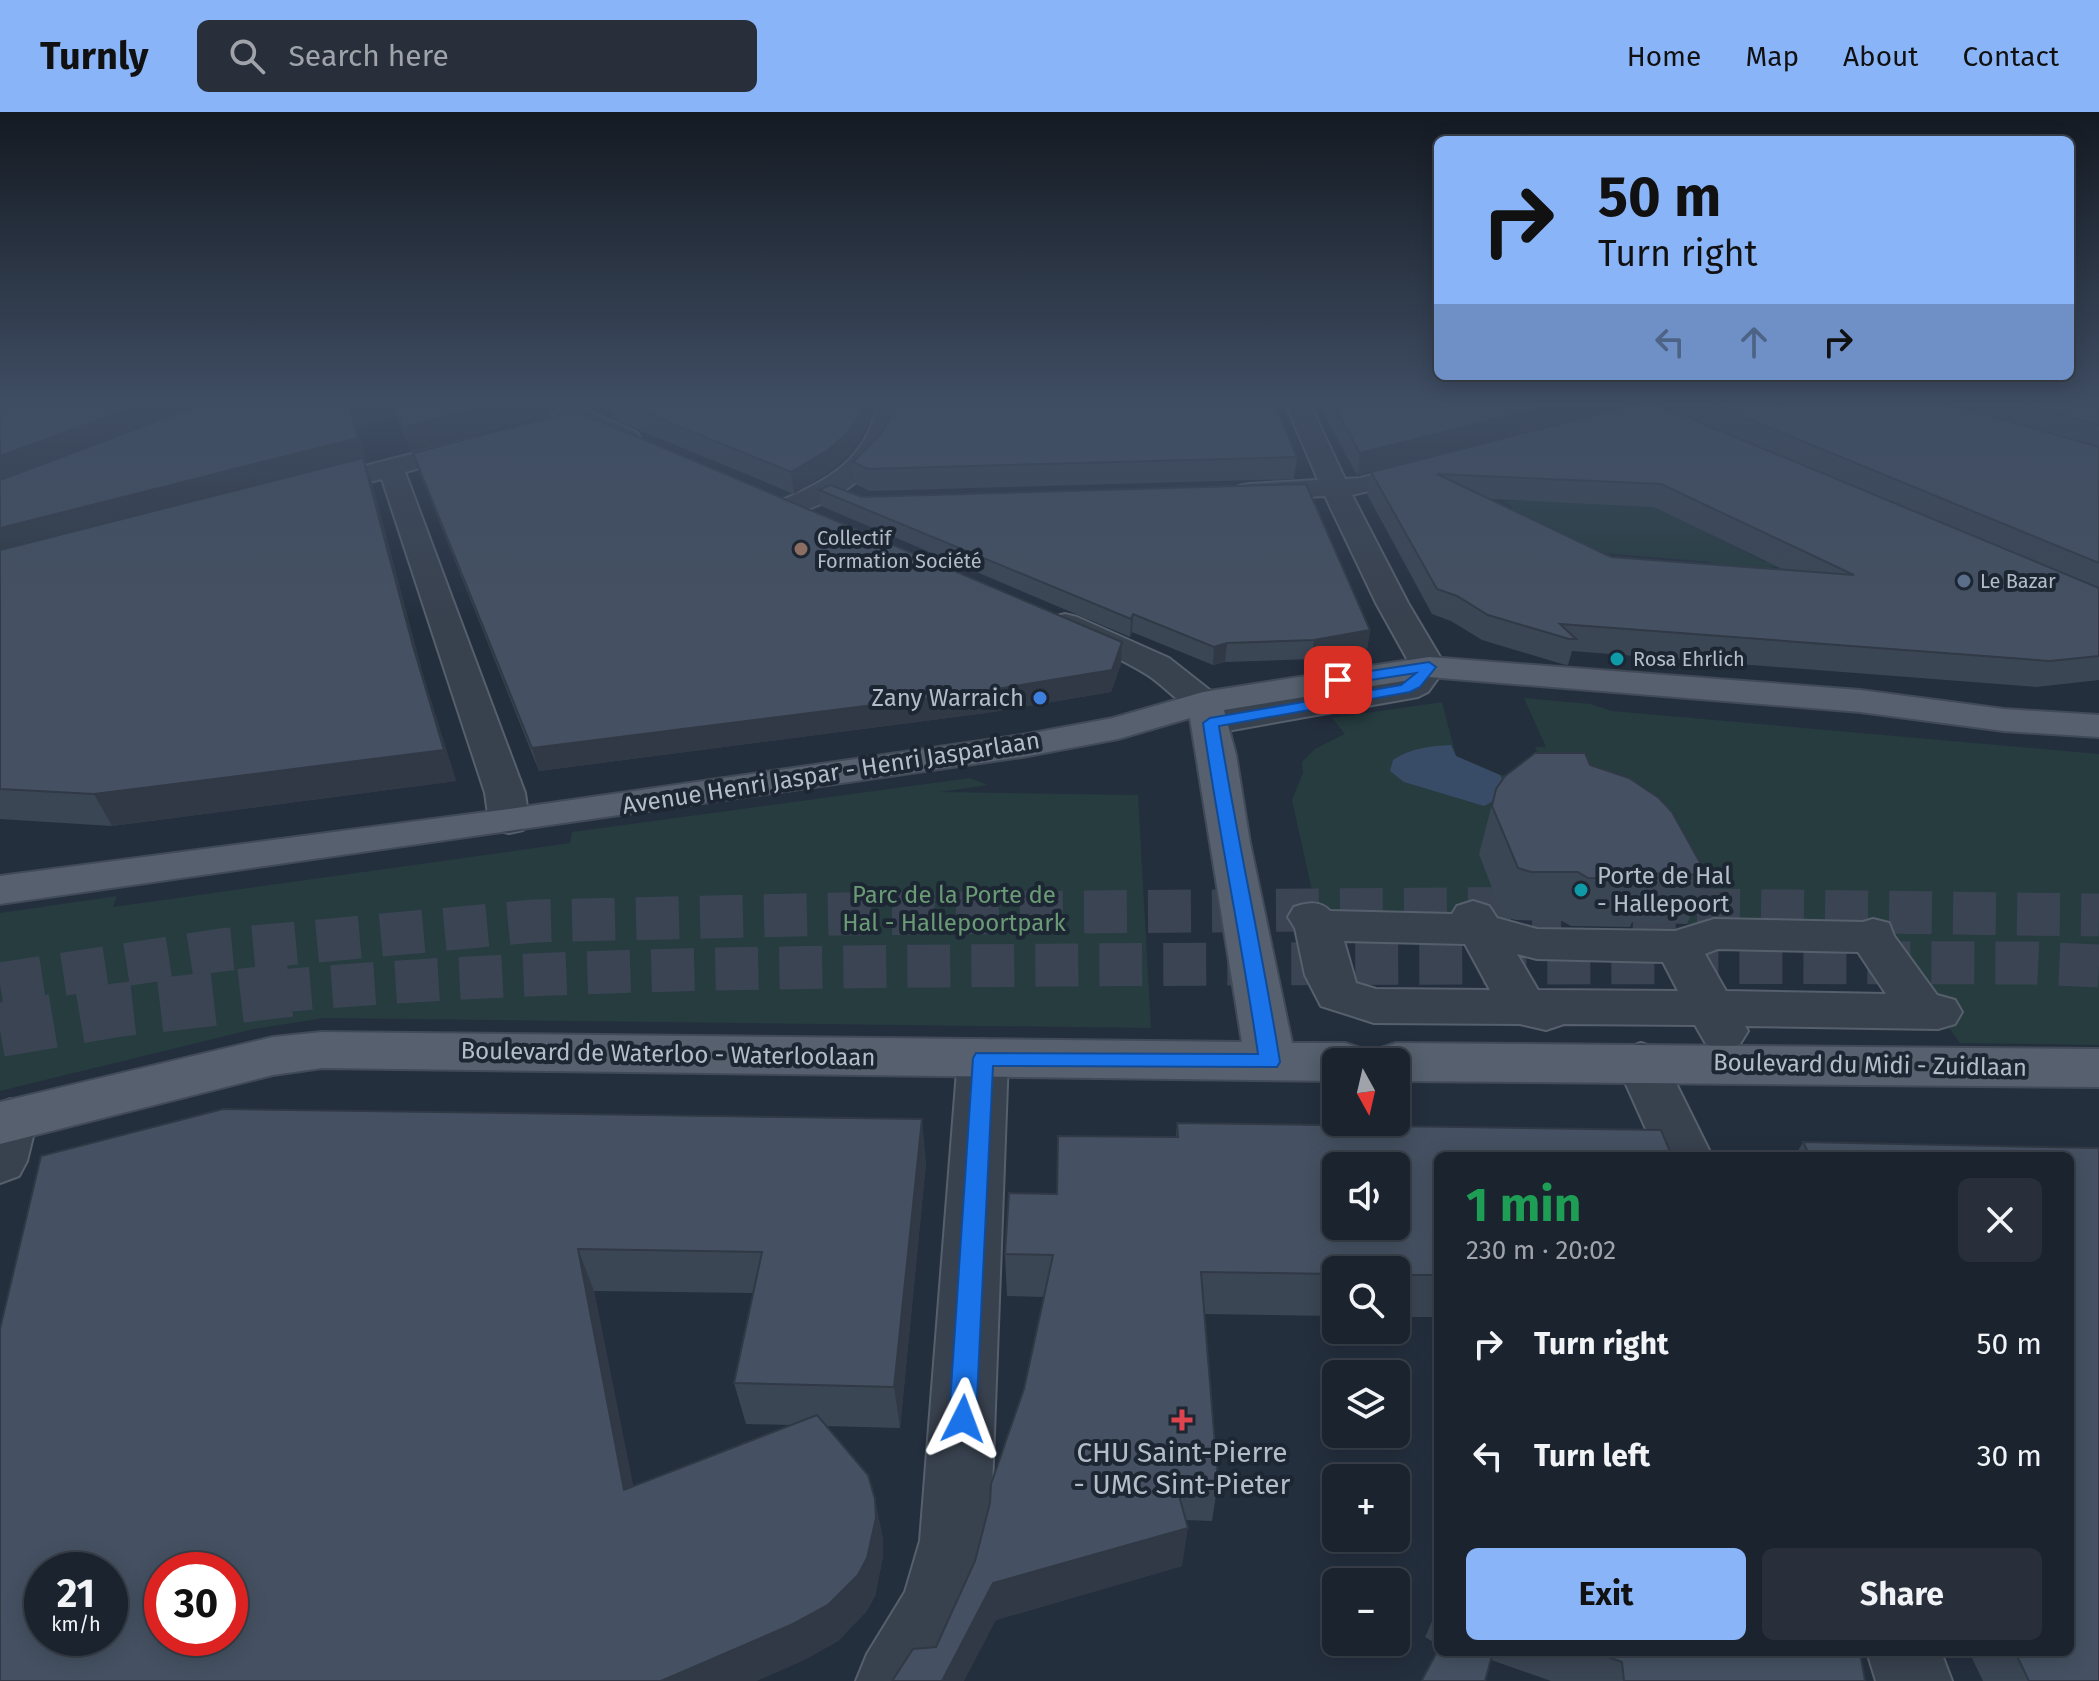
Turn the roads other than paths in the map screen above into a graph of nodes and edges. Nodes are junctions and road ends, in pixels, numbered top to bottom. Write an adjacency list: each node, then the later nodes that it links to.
1 (361, 475): 8 (street)
2 (394, 475): 16 (street)
3 (845, 475): 6 (street)
4 (1329, 475): 7 (street)
5 (1402, 475): 7 (street)
6 (834, 488): 10 (street); 11 (street)
7 (1335, 488): 9 (street); 13 (street)
8 (293, 493)
9 (1227, 493)
10 (864, 503)
11 (832, 525)
12 (1044, 615): 14 (street)
13 (1429, 667): 14 (street, Avenue Henri Jaspar - Henri Jasparlaan); 15 (main road)
14 (1207, 713): 16 (main road, Avenue Henri Jaspar - Henri Jasparlaan); 25 (main road)
15 (2099, 726)
16 (509, 821): 17 (main road, Avenue Henri Jaspar - Henri Jasparlaan)
17 (0, 890)
18 (1476, 922): 19 (street); 20 (street); 20 (street)
19 (1678, 947): 21 (street); 21 (street)
20 (1524, 1008): 21 (street); 22 (street)
21 (1717, 1020)
22 (1634, 1046): 24 (main road); 27 (main road, Boulevard du Midi - Zuidlaan); 29 (street)
23 (983, 1058): 25 (main road, Boulevard de Waterloo - Waterloolaan); 28 (main road, Boulevard de Waterloo - Waterloolaan); 31 (street)
24 (1410, 1061)
25 (1270, 1062): 26 (main road, Boulevard de Waterloo - Waterloolaan)
26 (1322, 1062)
27 (2096, 1071)
28 (3, 1135)
29 (1683, 1152)
30 (1905, 1656): 32 (street)
31 (910, 1674)
32 (1914, 1681)

